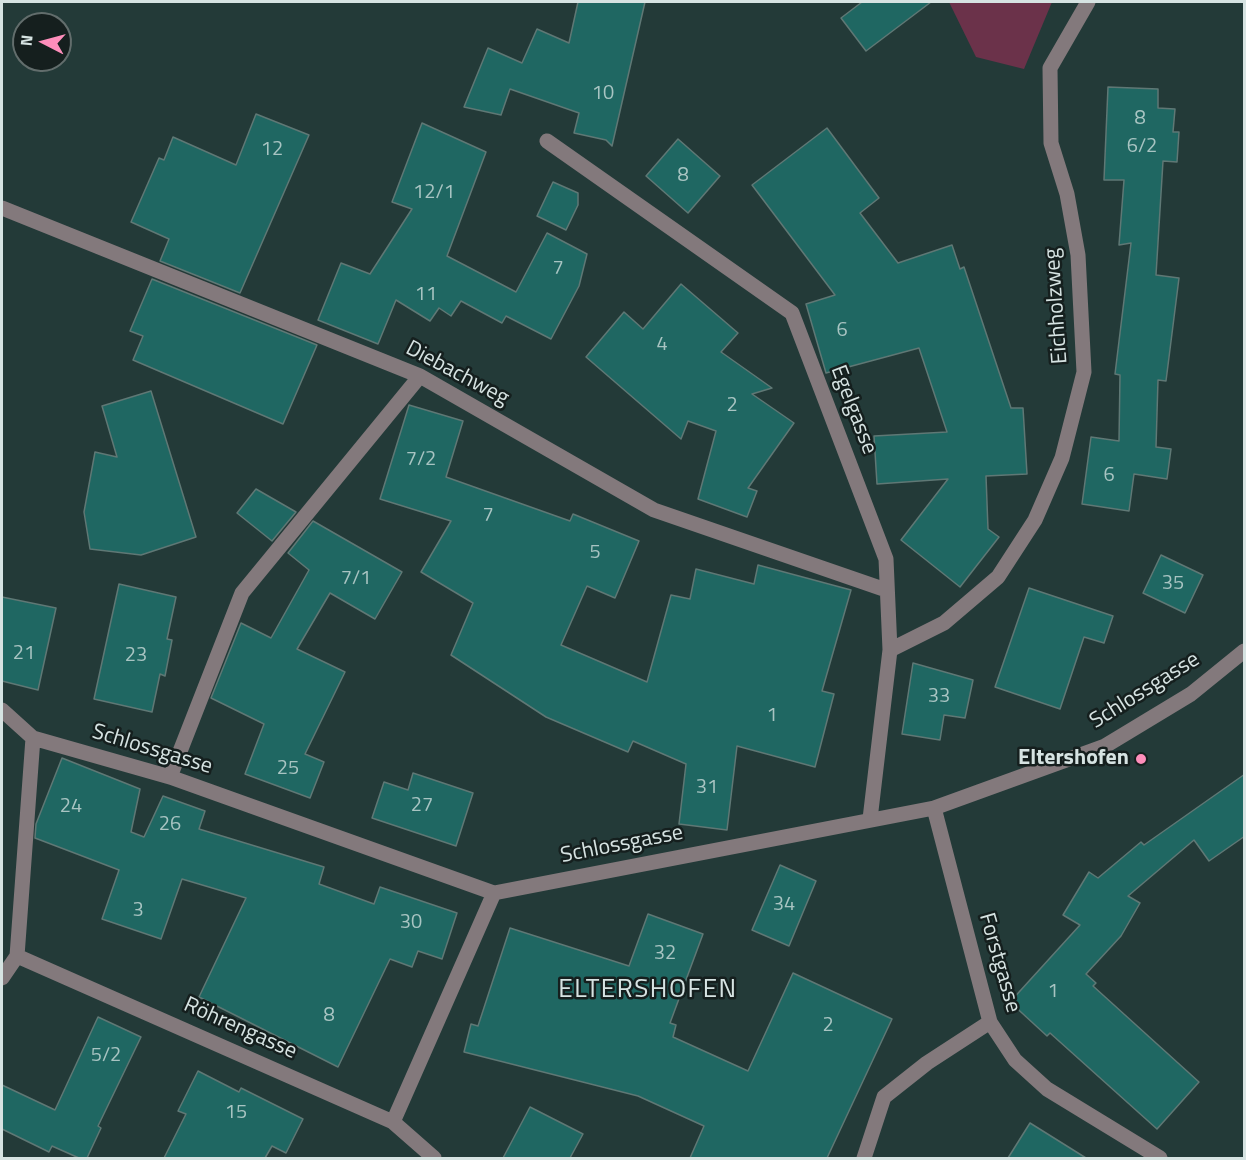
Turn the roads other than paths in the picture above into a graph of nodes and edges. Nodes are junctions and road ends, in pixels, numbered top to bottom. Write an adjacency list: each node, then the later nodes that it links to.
1 (1088, 2): 6 (street, Eichholzweg)
2 (547, 141): 5 (street, Egelgasse)
3 (2, 208): 4 (street, Diebachweg)
4 (420, 376): 5 (street, Diebachweg); 10 (street)
5 (886, 590): 6 (street, Egelgasse)
6 (890, 650): 12 (street, Egelgasse)
7 (1245, 651): 11 (street, Schlossgasse)
8 (2, 710): 9 (street, Schlossgasse)
9 (33, 738): 10 (street, Schlossgasse); 14 (street)
10 (170, 777): 13 (street, Schlossgasse)
11 (934, 808): 12 (street, Schlossgasse); 16 (street, Forstgasse)
12 (870, 819): 13 (street, Schlossgasse)
13 (494, 892): 17 (street)
14 (17, 956): 15 (street); 17 (street, Röhrengasse)
15 (2, 978)
16 (990, 1022): 19 (street); 20 (street, Forstgasse)
17 (393, 1122): 18 (street, Röhrengasse)
18 (434, 1158)
19 (864, 1158)
20 (1160, 1158)

